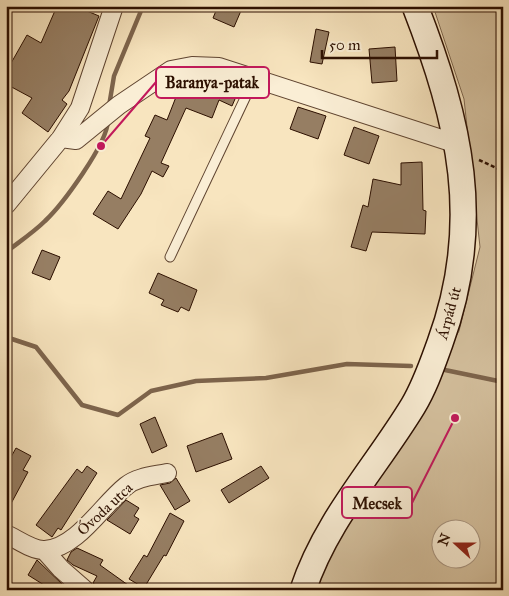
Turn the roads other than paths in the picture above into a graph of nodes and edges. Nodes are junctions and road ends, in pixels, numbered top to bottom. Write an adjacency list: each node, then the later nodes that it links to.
1 (114, 6): 4 (street)
2 (415, 6): 5 (main road, Árpád út)
3 (254, 78): 4 (street); 5 (street); 7 (lane)
4 (61, 138): 6 (street)
5 (459, 152): 12 (main road, Árpád út)
6 (6, 205)
7 (170, 257)
8 (167, 473): 10 (street, Óvoda utca)
9 (6, 534): 10 (street)
10 (45, 550): 11 (street)
11 (85, 590)
12 (303, 590)

